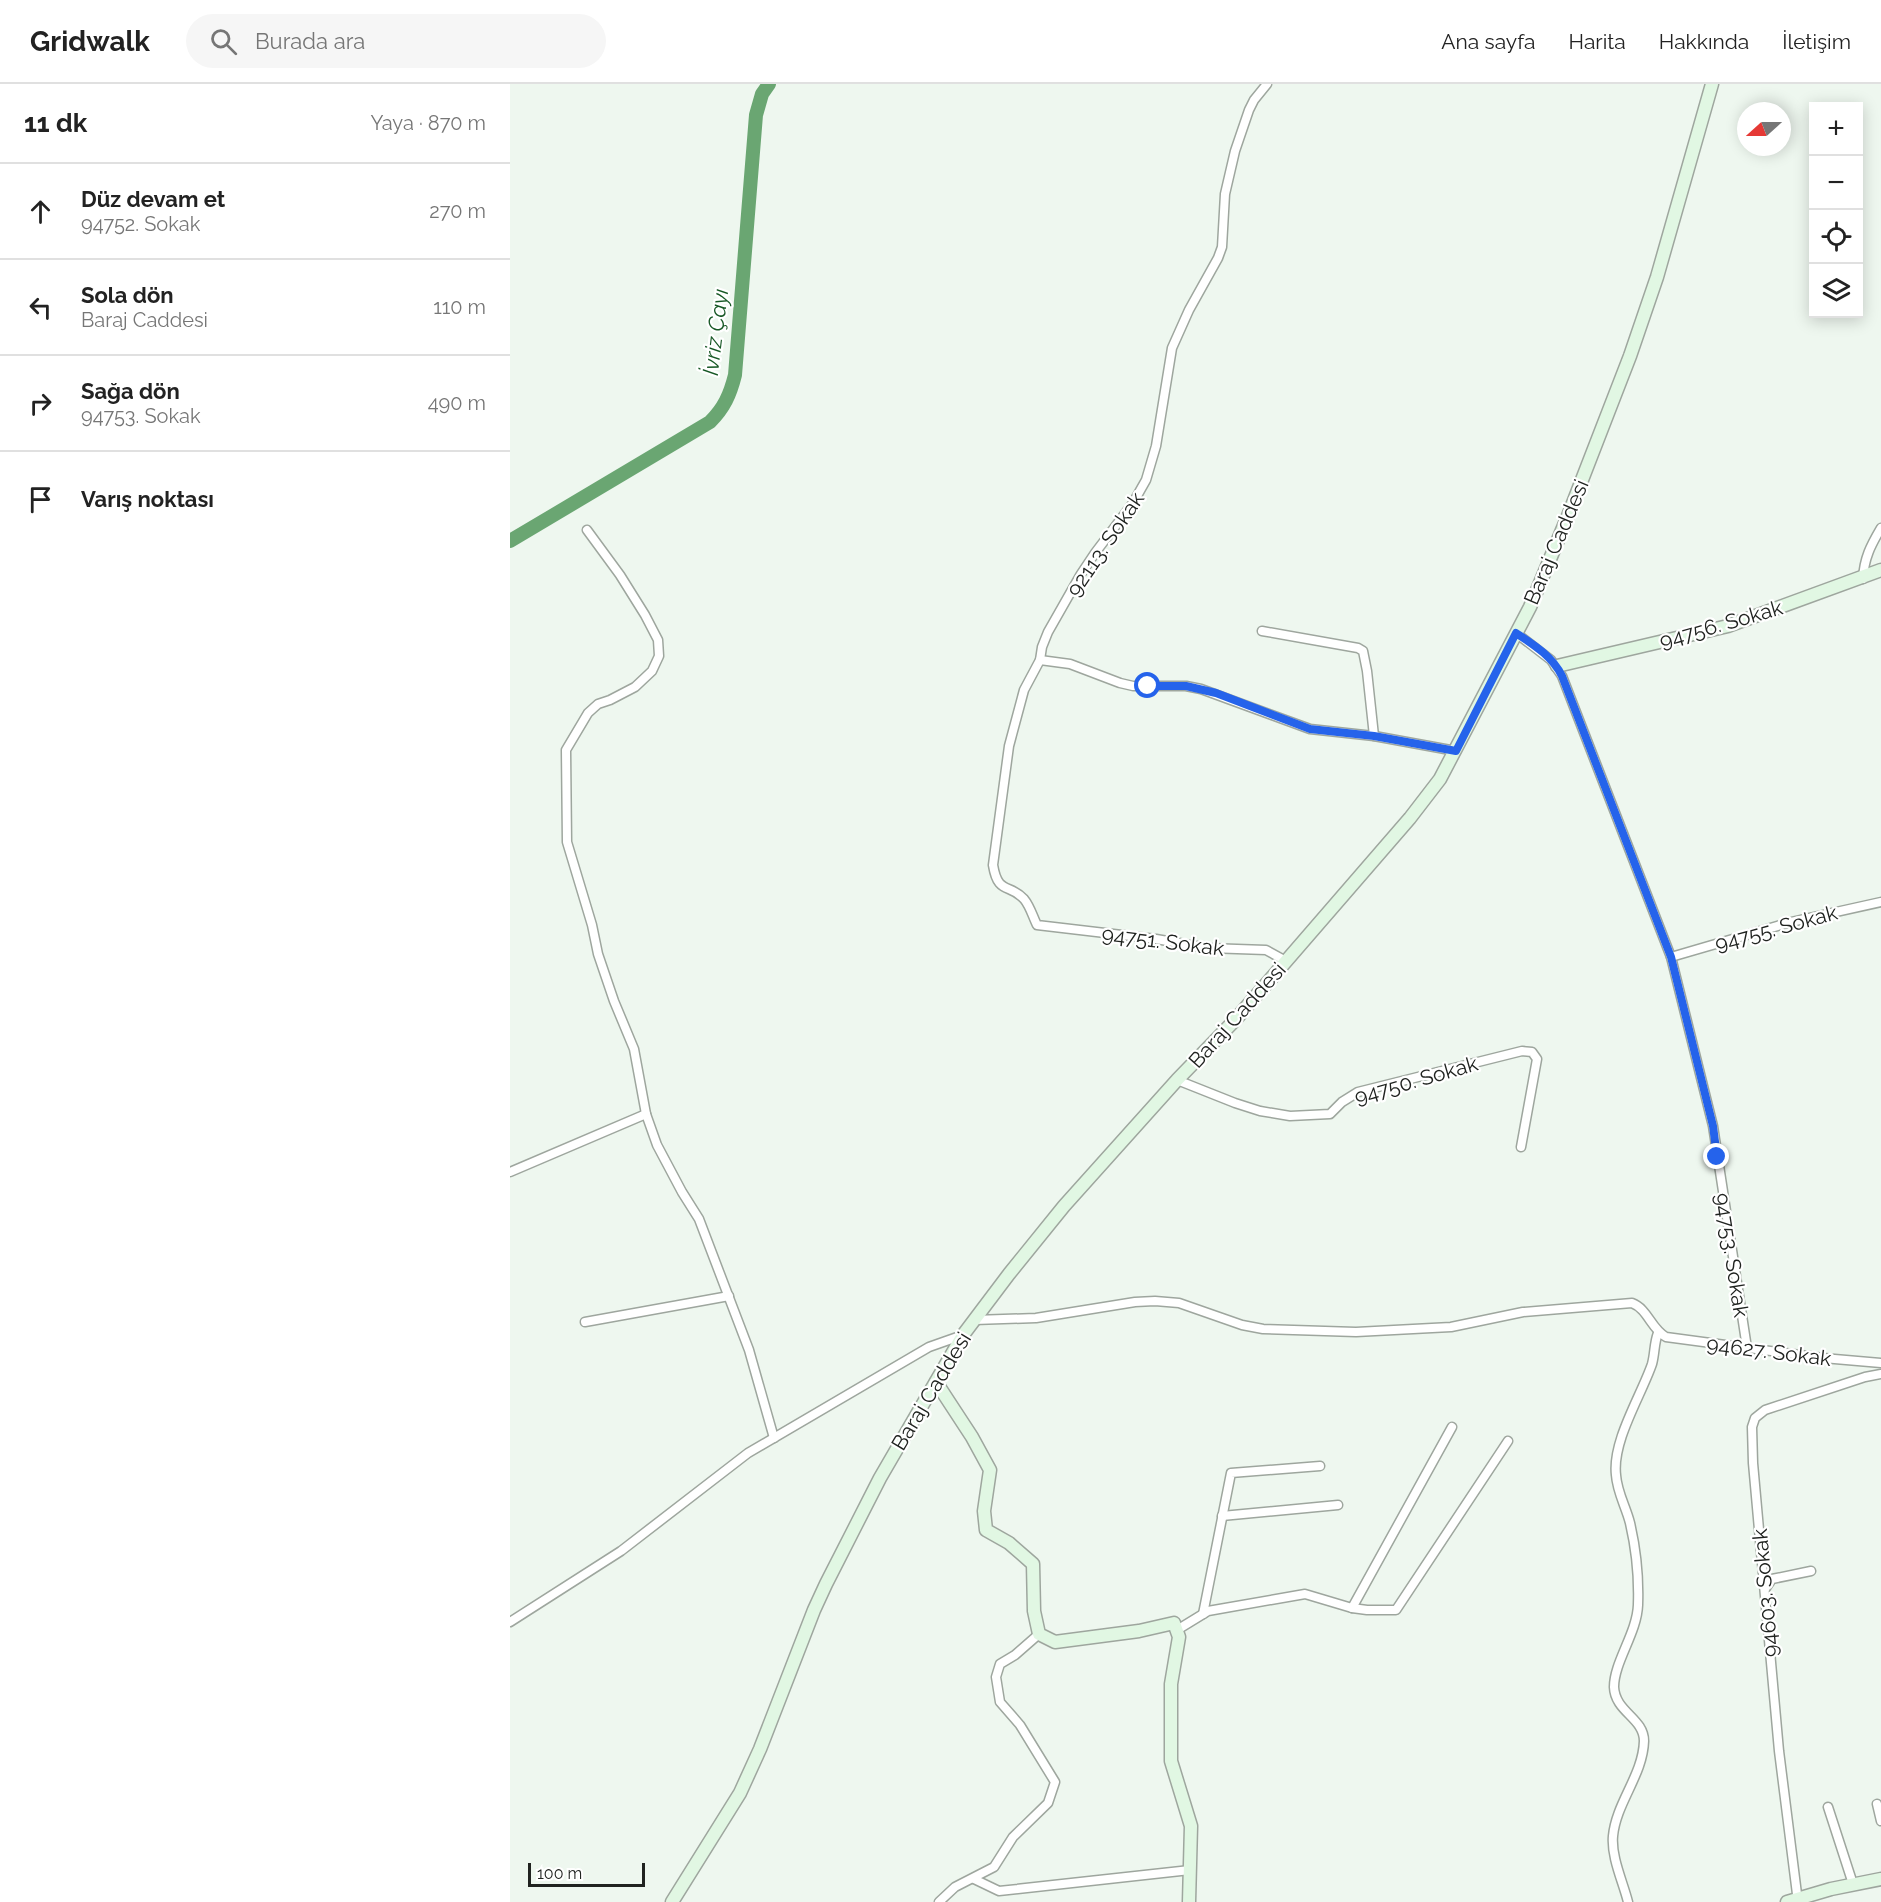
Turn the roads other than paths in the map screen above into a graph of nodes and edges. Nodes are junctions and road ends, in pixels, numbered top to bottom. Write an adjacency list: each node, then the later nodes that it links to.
1 (1268, 84): 9 (street, 92113. Sokak)
2 (1712, 84): 8 (main road, Baraj Caddesi)
3 (1881, 528): 6 (street)
4 (587, 530): 18 (street)
5 (1881, 570): 6 (main road, 94756. Sokak)
6 (1863, 579): 10 (main road, 94756. Sokak)
7 (1262, 631): 11 (street)
8 (1516, 633): 10 (street, 94753. Sokak); 12 (main road, Baraj Caddesi)
9 (1040, 660): 11 (street); 14 (street, 92113. Sokak)
10 (1557, 666): 15 (street, 94753. Sokak)
11 (1374, 736): 12 (street)
12 (1456, 751): 16 (main road, Baraj Caddesi)
13 (1881, 902): 15 (street, 94755. Sokak)
14 (1037, 925): 16 (street, 94751. Sokak)
15 (1671, 957): 26 (street, 94753. Sokak)
16 (1286, 961): 17 (main road, Baraj Caddesi)
17 (1177, 1080): 19 (street, 94750. Sokak); 22 (main road, Baraj Caddesi)
18 (646, 1114): 20 (street); 21 (street)
19 (1521, 1147)
20 (510, 1172)
21 (729, 1296): 23 (street); 31 (street)
22 (974, 1320): 24 (street); 25 (main road, Baraj Caddesi)
23 (585, 1322)
24 (1658, 1333): 26 (street, 94627. Sokak); 54 (street)
25 (963, 1335): 29 (main road, Baraj Caddesi); 31 (street)
26 (1747, 1348): 27 (street, 94627. Sokak)
27 (1881, 1363)
28 (1881, 1374): 37 (street, 94603. Sokak)
29 (936, 1382): 42 (main road); 51 (main road, Baraj Caddesi)
30 (1452, 1427): 38 (street)
31 (774, 1438): 40 (street)
32 (1508, 1441): 38 (street)
33 (1320, 1466): 35 (street)
34 (1338, 1505): 35 (street)
35 (1222, 1516): 39 (street)
36 (1811, 1571): 37 (street)
37 (1765, 1589): 50 (street, 94603. Sokak)
38 (1352, 1608): 39 (street)
39 (1203, 1614): 41 (street)
40 (510, 1622)
41 (1177, 1630): 42 (main road); 46 (main road)
42 (1039, 1634): 47 (street)
43 (1877, 1804): 45 (street)
44 (1828, 1807): 49 (street)
45 (1881, 1821)
46 (1190, 1870): 47 (street); 53 (main road)
47 (974, 1879): 52 (street)
48 (1881, 1880): 49 (main road)
49 (1853, 1884): 50 (main road)
50 (1794, 1901)
51 (672, 1902)
52 (939, 1902)
53 (1189, 1902)
54 (1628, 1902)

